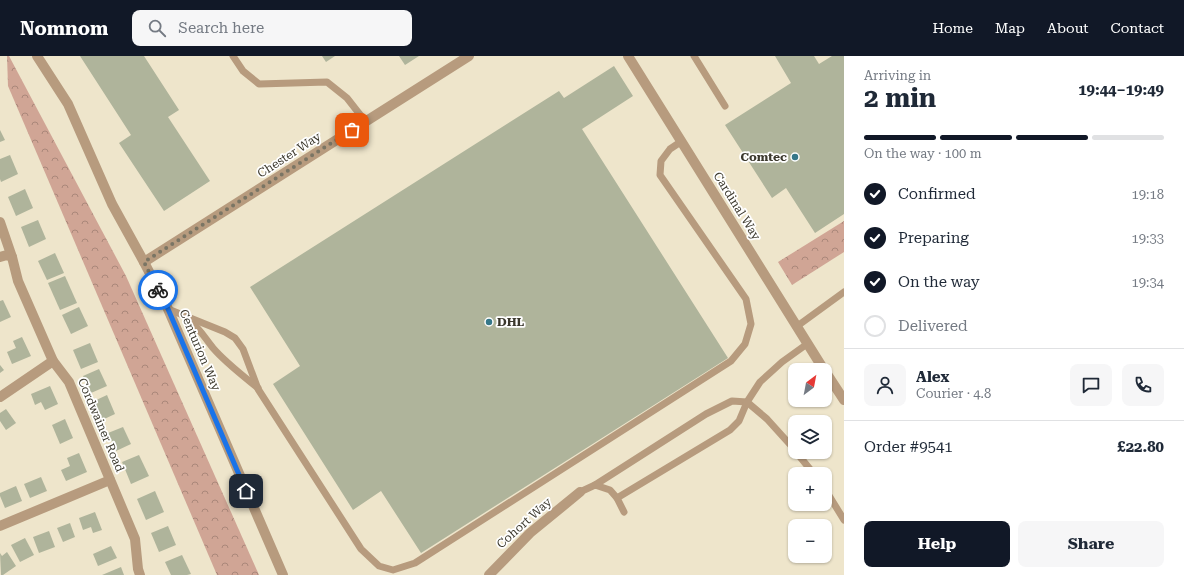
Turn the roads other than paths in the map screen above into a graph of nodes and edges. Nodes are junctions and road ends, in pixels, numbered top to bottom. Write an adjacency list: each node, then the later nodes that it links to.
1 (37, 56): 12 (street, Centurion Way)
2 (233, 56): 7 (lane)
3 (469, 56): 7 (street, Chester Way)
4 (628, 56): 8 (street, Cardinal Way)
5 (694, 56): 6 (lane)
6 (725, 106)
7 (365, 121): 12 (street, Chester Way)
8 (682, 141): 16 (street, Cardinal Way); 21 (lane)
9 (0, 222): 10 (street, Cordwainer Road)
10 (12, 256): 11 (street); 18 (street, Cordwainer Road)
11 (0, 257)
12 (144, 262): 14 (street, Centurion Way)
13 (844, 292): 16 (lane)
14 (168, 309): 15 (lane); 37 (street, Centurion Way)
15 (186, 317): 21 (lane); 21 (lane)
16 (796, 327): 17 (street, Cardinal Way)
17 (807, 344): 19 (street, Cardinal Way); 24 (lane)
18 (53, 361): 22 (street); 28 (street, Cordwainer Road)
19 (820, 363)
20 (832, 382): 23 (street, Cardinal Way)
21 (258, 389)
22 (0, 397)
23 (844, 400)
24 (748, 402): 25 (lane); 29 (lane); 31 (lane)
25 (788, 442)
26 (802, 459): 27 (lane)
27 (809, 467)
28 (110, 480): 35 (street); 36 (street, Cordwainer Road)
29 (595, 485): 30 (lane); 31 (lane)
30 (580, 492): 38 (street, Cohort Way)
31 (617, 498): 33 (lane)
32 (832, 500): 34 (lane)
33 (624, 512)
34 (844, 520)
35 (0, 526)
36 (140, 575)
37 (283, 575)
38 (489, 575)

